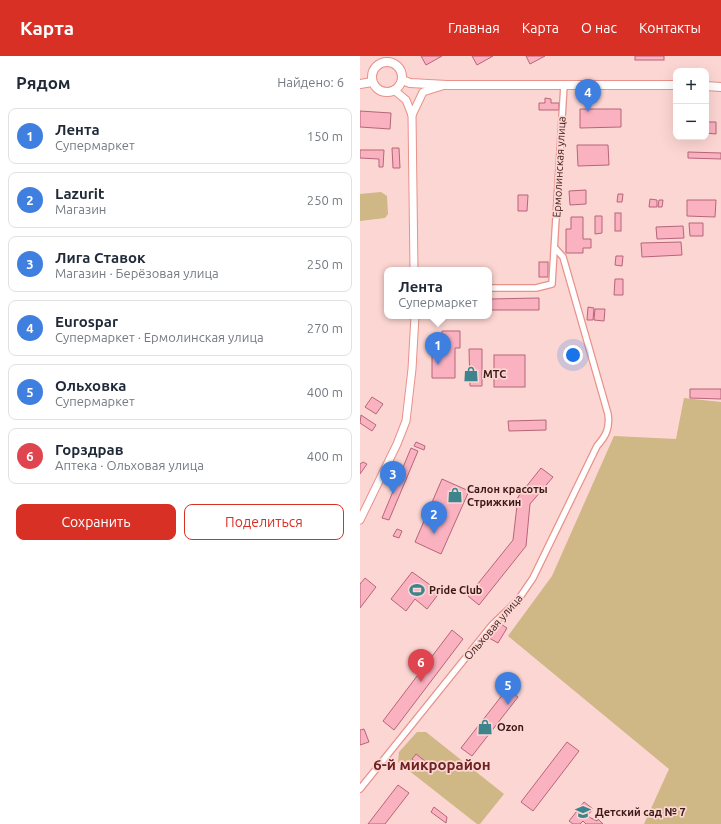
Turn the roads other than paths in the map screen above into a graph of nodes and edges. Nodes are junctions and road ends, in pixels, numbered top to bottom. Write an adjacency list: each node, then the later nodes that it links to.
1 (383, 59): 2 (main road); 3 (main road)
2 (402, 80): 5 (main road); 10 (main road)
3 (372, 82): 4 (main road); 10 (main road)
4 (360, 84)
5 (447, 85): 6 (main road); 11 (street)
6 (564, 85): 7 (main road); 12 (street, Ермолинская улица)
7 (673, 85)
8 (709, 86): 9 (main road)
9 (721, 87)
10 (394, 90): 11 (street)
11 (412, 115): 13 (street)
12 (555, 248): 14 (street, Ермолинская улица); 17 (street, Ольховая улица)
13 (414, 267)
14 (492, 288)
15 (415, 319): 16 (street)
16 (360, 520)
17 (360, 789)

